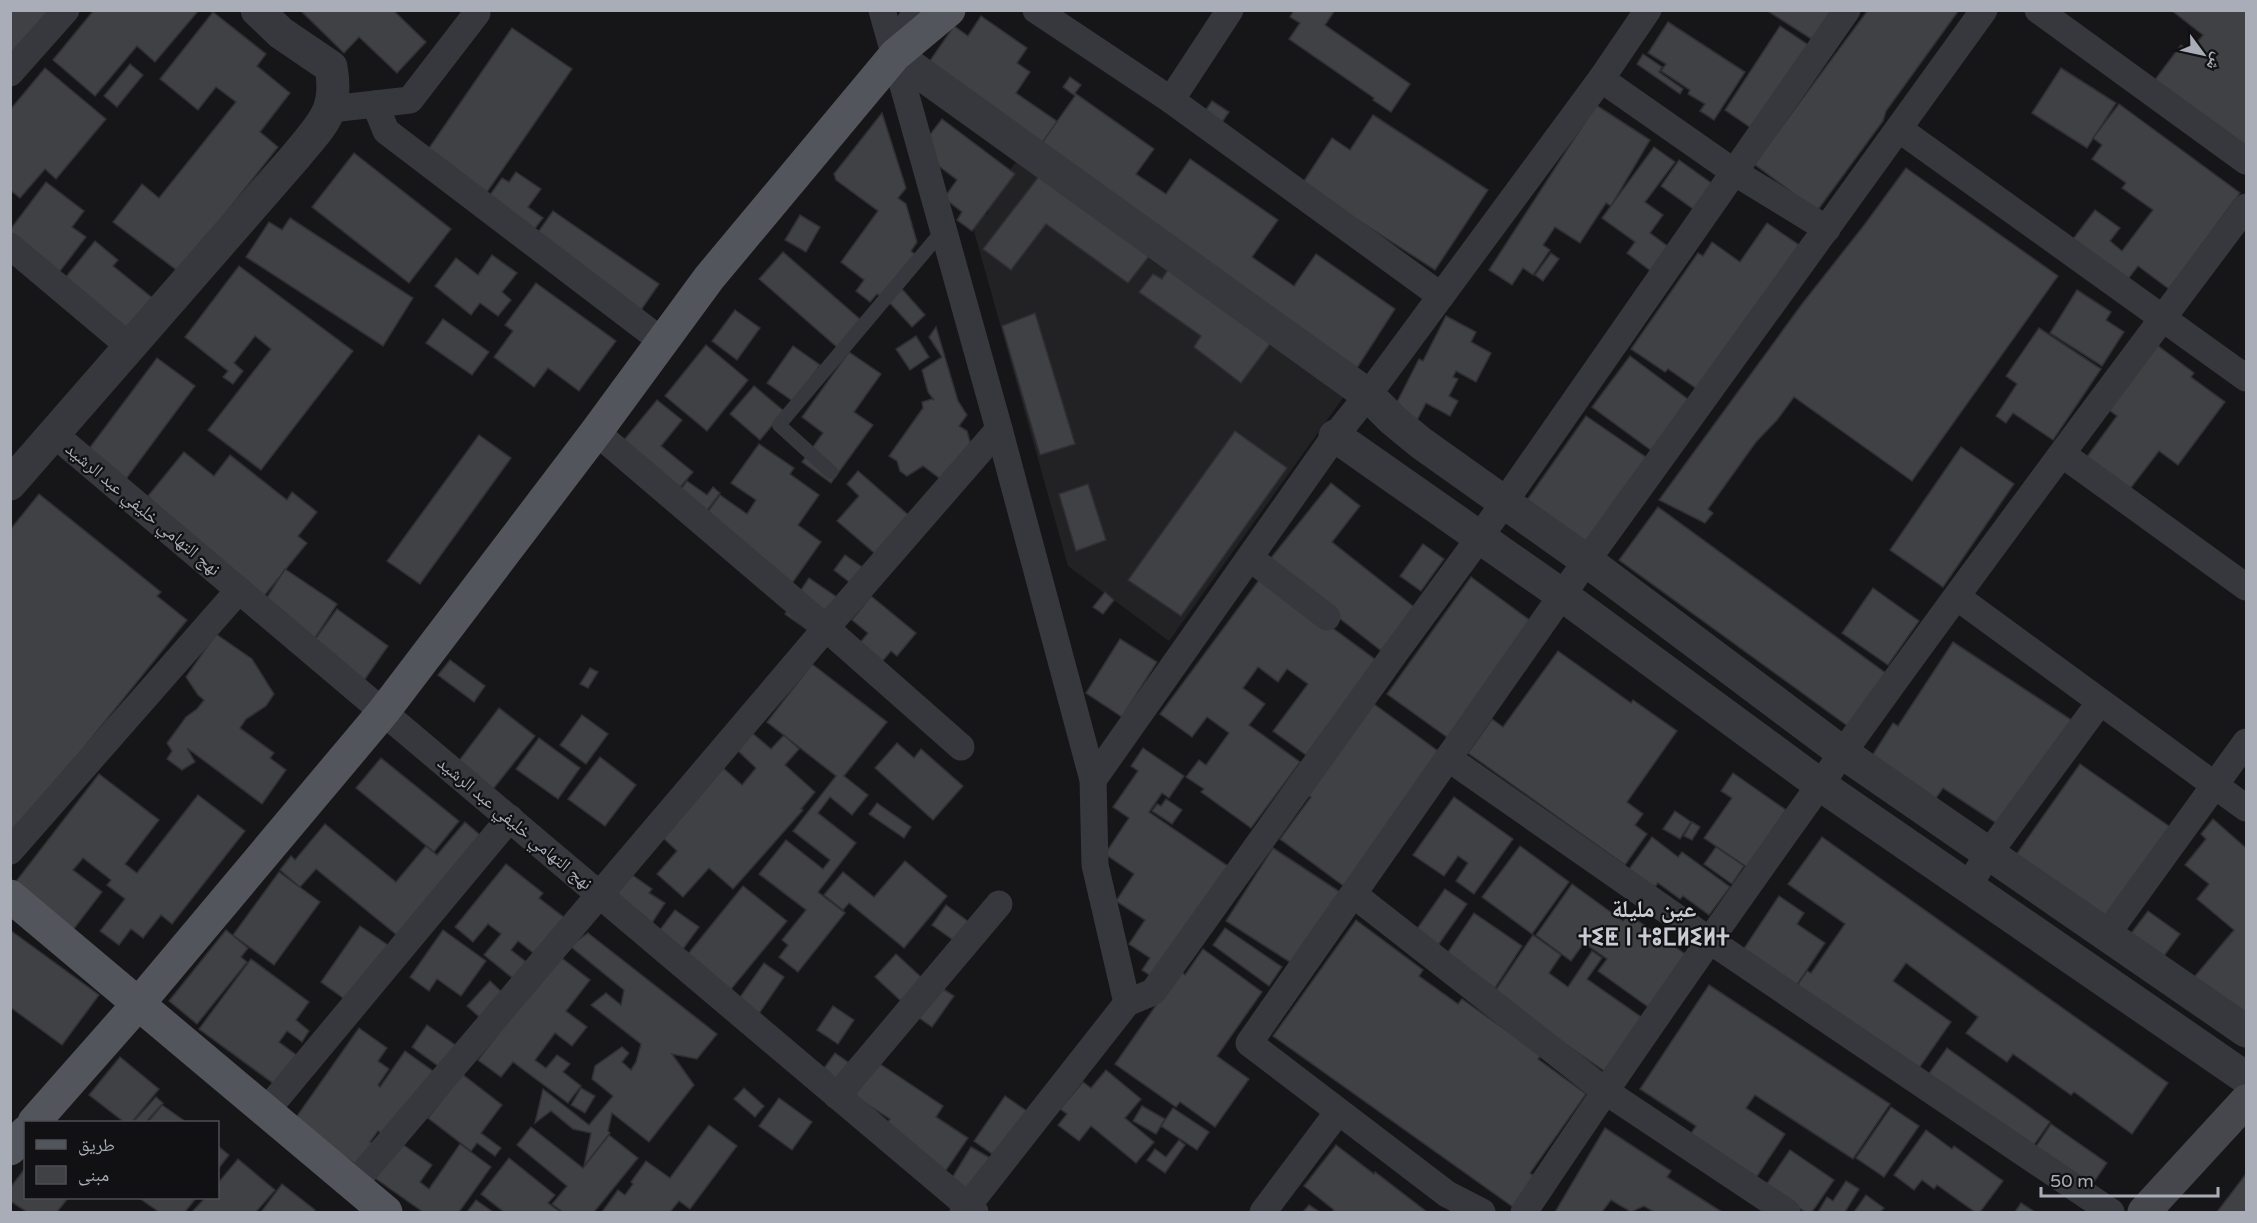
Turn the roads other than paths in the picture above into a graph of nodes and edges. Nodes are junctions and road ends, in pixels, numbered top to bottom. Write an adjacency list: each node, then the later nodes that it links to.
1 (66, 10): 15 (street)
2 (257, 10): 13 (street)
3 (475, 10): 18 (street)
4 (882, 10): 14 (street)
5 (920, 10): 14 (street)
6 (949, 10): 14 (main road)
7 (1036, 10): 17 (street)
8 (1230, 10): 17 (street)
9 (1847, 10): 22 (street)
10 (1984, 10): 20 (street)
11 (2038, 10): 21 (street)
12 (1639, 14): 16 (street)
13 (274, 22): 19 (street)
14 (895, 55): 24 (street); 29 (main road); 32 (street)
15 (10, 73)
16 (1601, 79): 22 (street); 27 (street)
17 (1171, 100): 27 (street)
18 (375, 104): 19 (street); 29 (street)
19 (331, 109): 30 (street)
20 (1899, 129): 25 (street); 28 (street)
21 (2247, 161)
22 (1734, 172): 25 (street); 40 (street)
23 (2247, 207): 28 (street)
24 (944, 229): 33 (street); 38 (lane)
25 (1827, 229): 43 (street)
26 (10, 246): 30 (street)
27 (1441, 296): 32 (street)
28 (2162, 319): 31 (street); 37 (street)
29 (663, 342): 34 (main road)
30 (130, 347): 35 (street)
31 (2247, 378)
32 (1368, 395): 36 (street); 40 (street)
33 (999, 429): 49 (street); 56 (street)
34 (596, 432): 49 (street); 51 (main road)
35 (54, 434): 39 (street); 45 (street, نهج التهامي خليفي عبد الرشيد)
36 (1335, 436): 41 (street); 42 (street)
37 (2062, 454): 44 (street); 47 (street)
38 (831, 472)
39 (10, 484)
40 (1503, 502): 41 (street); 43 (street)
41 (1480, 537): 46 (street); 71 (street)
42 (1250, 558): 48 (street); 56 (street)
43 (1587, 561): 46 (street); 54 (street)
44 (2247, 586)
45 (239, 590): 51 (street, نهج التهامي خليفي عبد الرشيد); 61 (street)
46 (1562, 595): 55 (street); 57 (street)
47 (1957, 597): 50 (street); 54 (street)
48 (1327, 617)
49 (826, 628): 53 (street); 65 (street)
50 (2100, 702): 58 (street); 62 (street)
51 (384, 711): 60 (street, نهج التهامي خليفي عبد الرشيد); 70 (main road)
52 (2247, 742): 58 (street)
53 (961, 747)
54 (1844, 753): 57 (street); 62 (street)
55 (1448, 758): 64 (street); 69 (street)
56 (1093, 780): 71 (street)
57 (1819, 784): 63 (street); 69 (street)
58 (2214, 786): 59 (street); 68 (street)
59 (2247, 808)
60 (510, 818): 65 (street, نهج التهامي خليفي عبد الرشيد); 77 (street)
61 (10, 851)
62 (1989, 853): 63 (street); 68 (street)
63 (1968, 886): 73 (street)
64 (1353, 894): 74 (street); 78 (street)
65 (600, 895): 75 (street, نهج التهامي خليفي عبد الرشيد); 82 (street)
66 (10, 896): 70 (main road)
67 (999, 904): 75 (street)
68 (2107, 934): 72 (street)
69 (1708, 940): 74 (street); 91 (street)
70 (139, 1004): 77 (main road); 79 (main road)
71 (1127, 1004): 85 (street)
72 (2247, 1030)
73 (2247, 1078)
74 (1605, 1091): 89 (street); 90 (street)
75 (837, 1096): 85 (street, نهج التهامي خليفي عبد الرشيد)
76 (2247, 1101): 84 (main road)
77 (266, 1111): 82 (main road)
78 (1338, 1112): 83 (street); 87 (street)
79 (35, 1121)
80 (24, 1134): 81 (main road)
81 (10, 1149)
82 (353, 1185): 86 (main road)
83 (1440, 1203): 88 (street)
84 (2155, 1209)
85 (968, 1210)
86 (386, 1212)
87 (1263, 1212)
88 (1482, 1212)
89 (1524, 1212)
90 (1787, 1212)
91 (2111, 1212)

